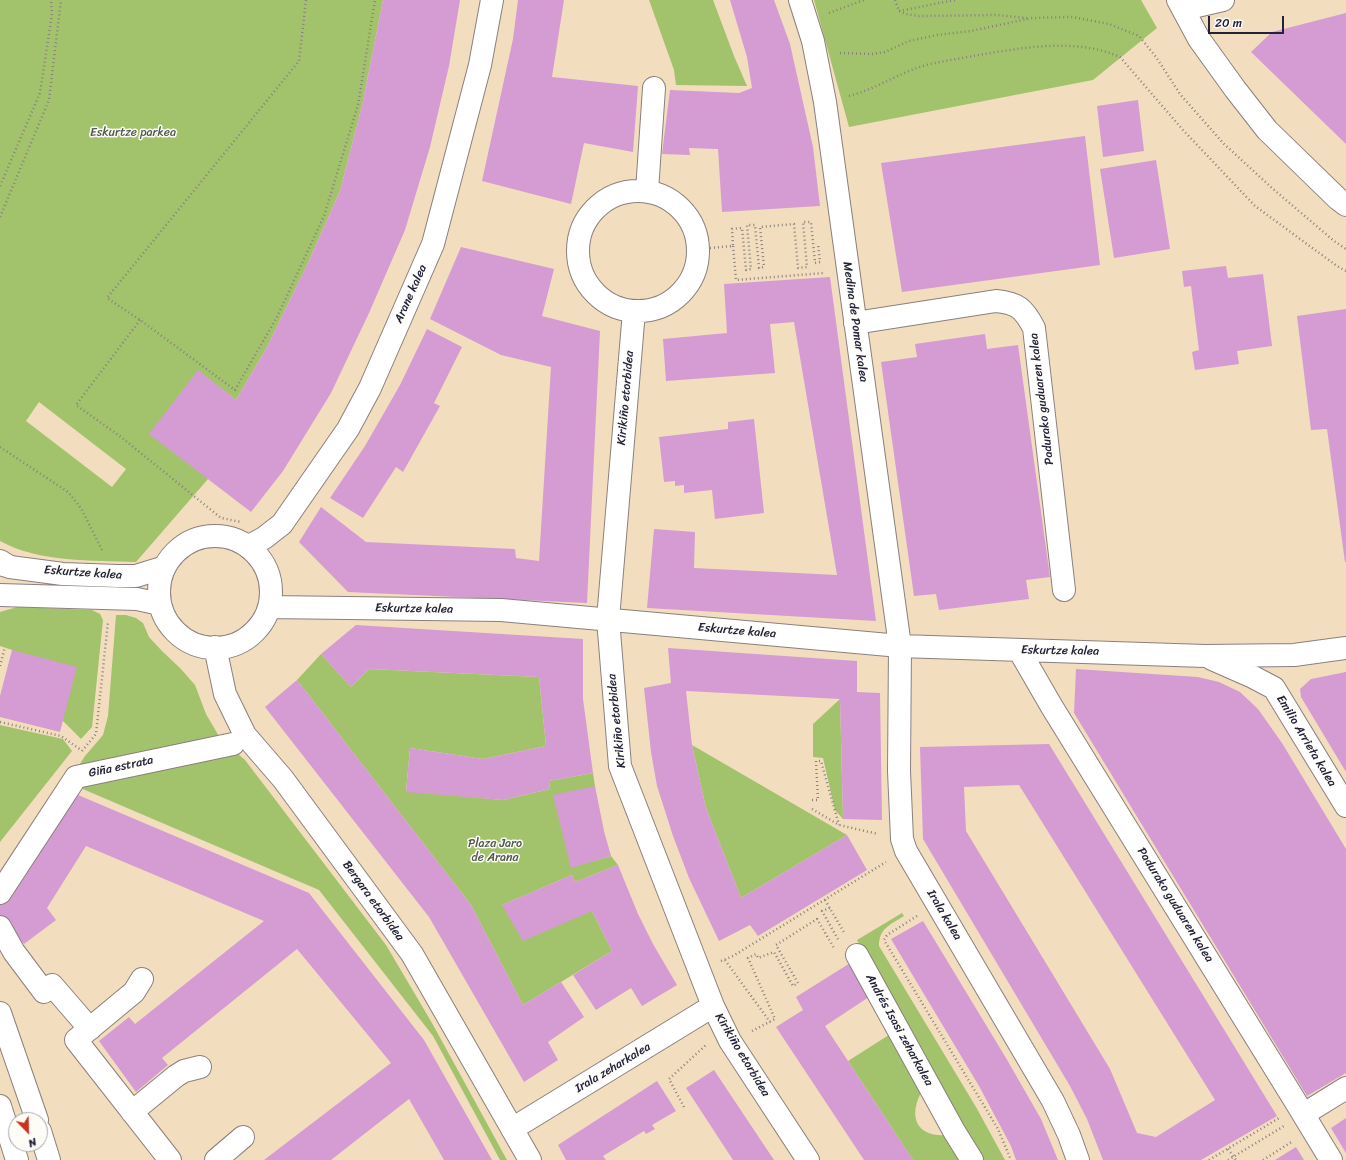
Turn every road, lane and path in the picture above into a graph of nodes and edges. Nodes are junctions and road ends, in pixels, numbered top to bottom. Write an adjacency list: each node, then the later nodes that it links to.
1 (51, 0): 18 (path)
2 (62, 0): 21 (path)
3 (306, 0): 29 (path)
4 (375, 0): 29 (path)
5 (492, 0): 33 (street, Arane kalea)
6 (800, 0): 17 (street, Medina de Pomar kalea)
7 (864, 0): 13 (path)
8 (895, 0): 12 (path)
9 (956, 0): 12 (path)
10 (1223, 0): 11 (street)
11 (1181, 4): 20 (street)
12 (899, 11): 14 (path)
13 (824, 15)
14 (1032, 18): 15 (path); 25 (path)
15 (834, 52)
16 (654, 88): 19 (street)
17 (825, 102): 26 (path); 30 (street, Medina de Pomar kalea)
18 (0, 186)
19 (647, 191): 24 (street); 28 (street)
20 (1346, 205)
21 (0, 217)
22 (818, 242): 23 (path)
23 (734, 246): 24 (path); 27 (path)
24 (698, 249): 28 (street)
25 (1346, 249)
26 (1346, 271)
27 (829, 272)
28 (634, 311): 42 (street, Kirikiño etorbidea)
29 (140, 320): 32 (path)
30 (855, 323): 37 (street, Padurako guduaren kalea); 43 (street, Medina de Pomar kalea)
31 (0, 447): 34 (path)
32 (244, 523)
33 (249, 546): 36 (street); 41 (street)
34 (105, 555)
35 (3, 564): 36 (street, Eskurtze kalea)
36 (165, 567): 40 (street)
37 (1064, 590)
38 (0, 595): 39 (street, Eskurtze kalea)
39 (111, 598): 40 (street, Eskurtze kalea); 52 (path)
40 (160, 604): 45 (street)
41 (269, 607): 42 (street, Eskurtze kalea); 45 (street)
42 (608, 619): 43 (street, Eskurtze kalea); 71 (street, Kirikiño etorbidea)
43 (900, 646): 47 (street, Eskurtze kalea); 96 (street, Irala kalea)
44 (5, 647): 50 (path)
45 (215, 648): 84 (street, Bergara etorbidea)
46 (1346, 648): 48 (street, Eskurtze kalea)
47 (1019, 650): 49 (street, Eskurtze kalea); 83 (street, Padurako guduaren kalea)
48 (1294, 655): 49 (street, Eskurtze kalea); 51 (street, Emilio Arrieta kalea)
49 (1205, 656): 51 (street, Eskurtze kalea)
50 (0, 666)
51 (1274, 688): 55 (street, Emilio Arrieta kalea)
52 (0, 722)
53 (232, 744): 60 (street, Giña estrata)
54 (812, 800): 57 (path)
55 (1346, 806)
56 (812, 809): 57 (path)
57 (839, 825): 58 (path)
58 (884, 835)
59 (888, 861): 61 (path)
60 (0, 893)
61 (825, 900): 62 (path); 68 (path)
62 (830, 908): 65 (path); 67 (path)
63 (921, 914): 95 (path)
64 (0, 927): 75 (street)
65 (840, 942)
66 (836, 951): 73 (path)
67 (857, 955): 94 (street, Andrés Isasi zeharkalea)
68 (733, 956)
69 (725, 960): 73 (path)
70 (142, 979): 75 (street)
71 (713, 1006): 84 (street, Irala zeharkalea); 93 (street, Kirikiño etorbidea)
72 (0, 1013): 81 (street)
73 (770, 1022): 74 (path)
74 (752, 1031)
75 (83, 1034): 82 (street)
76 (707, 1045): 80 (path)
77 (200, 1067): 82 (street)
78 (1346, 1088): 83 (street)
79 (0, 1106): 89 (street)
80 (684, 1107)
81 (34, 1112)
82 (132, 1112): 90 (street)
83 (1294, 1114): 87 (path); 88 (path); 101 (street, Padurako guduaren kalea)
84 (512, 1129): 92 (street, Bergara etorbidea)
85 (243, 1137): 91 (street)
86 (1300, 1138): 100 (path)
87 (1228, 1148): 88 (path); 97 (path)
88 (1233, 1156): 98 (path); 99 (path)
89 (17, 1160)
90 (170, 1160)
91 (216, 1160)
92 (530, 1160)
93 (808, 1160)
94 (972, 1160)
95 (1011, 1160)
96 (1078, 1160)
97 (1209, 1160)
98 (1228, 1160)
99 (1236, 1160)
100 (1263, 1160)
101 (1331, 1160)

